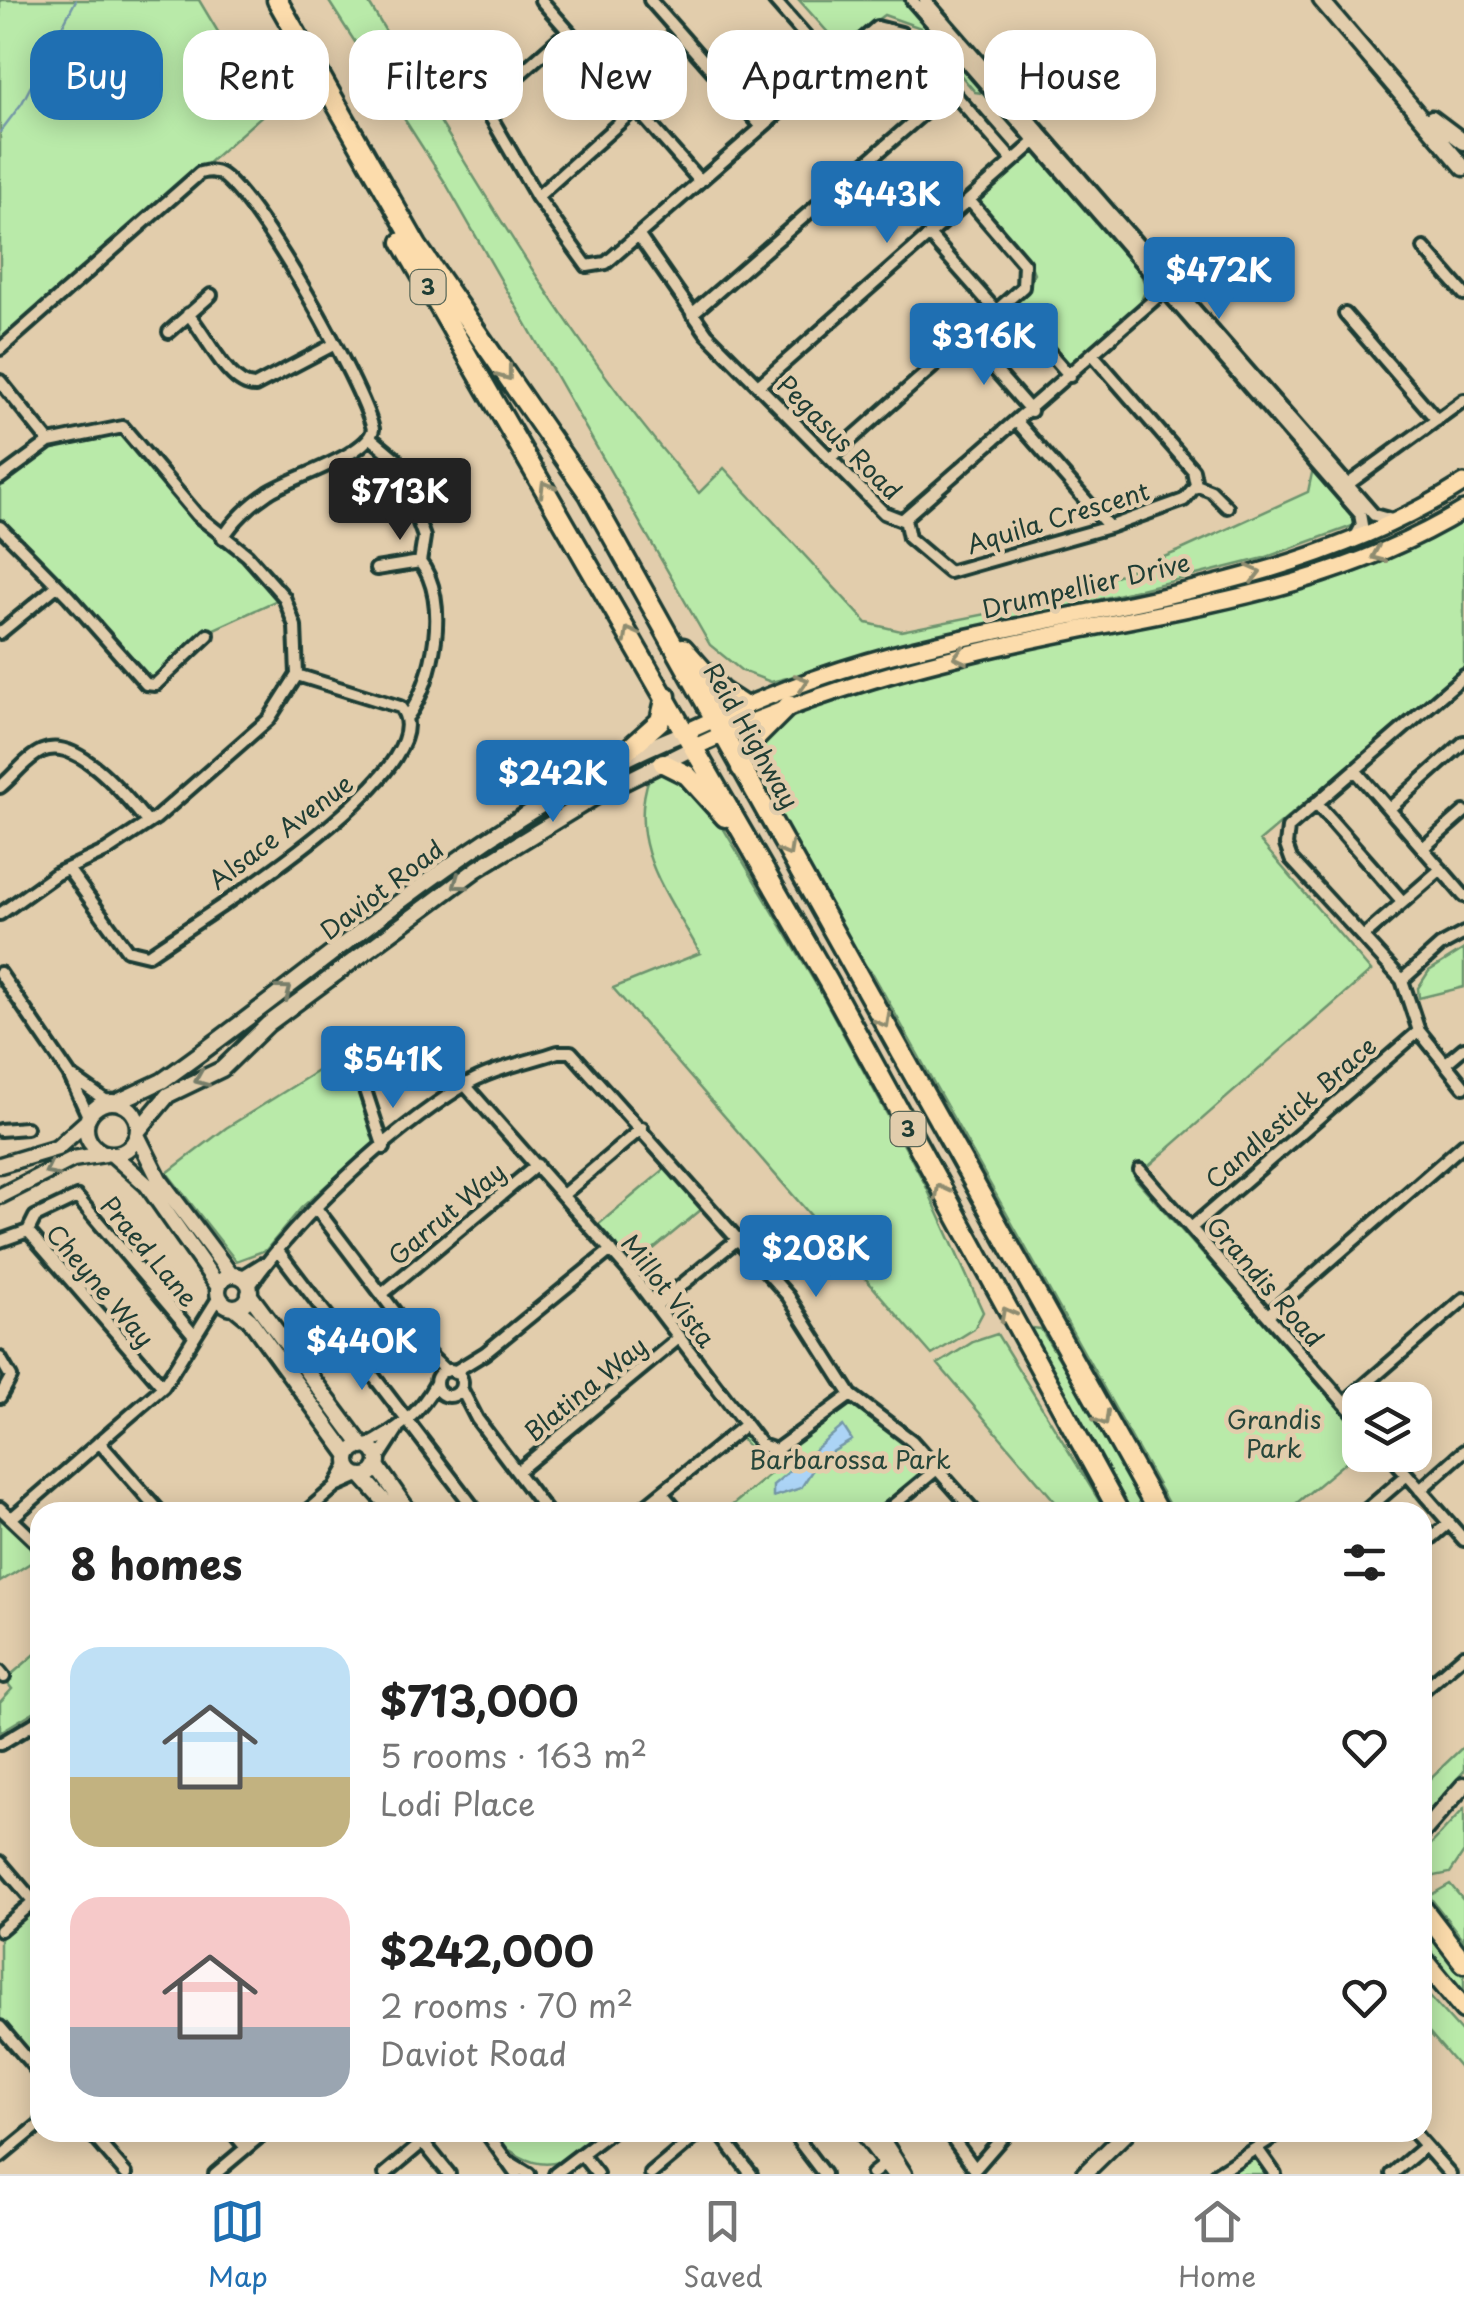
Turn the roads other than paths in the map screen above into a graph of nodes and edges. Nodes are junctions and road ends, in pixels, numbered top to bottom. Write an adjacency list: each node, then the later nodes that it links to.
1 (263, 0): 75 (highway, 3, one-way to 1)
2 (277, 0): 59 (highway, Reid Highway / 3, one-way to 59)
3 (541, 0): 9 (street)
4 (650, 0): 20 (street)
5 (774, 0): 10 (street)
6 (912, 0): 21 (street)
7 (926, 0): 21 (street)
8 (1322, 0): 14 (street)
9 (567, 30)
10 (800, 30)
11 (870, 30): 12 (street)
12 (896, 30)
13 (543, 55): 26 (street)
14 (1392, 80): 22 (street); 24 (street)
15 (964, 106): 23 (street)
16 (623, 120): 26 (street)
17 (646, 120): 25 (street)
18 (768, 120): 20 (street)
19 (915, 120): 36 (street)
20 (761, 126): 25 (street)
21 (1038, 139): 23 (street); 31 (street)
22 (1464, 142)
23 (1012, 161): 27 (street)
24 (1464, 168)
25 (699, 180): 26 (street)
26 (538, 198)
27 (969, 200): 28 (street); 34 (street)
28 (930, 235): 34 (street); 45 (street)
29 (641, 239): 36 (street, Pegasus Road)
30 (1424, 248): 33 (street)
31 (1168, 288): 42 (street, Pegasus Road); 47 (street)
32 (211, 294): 35 (street)
33 (1464, 294)
34 (1002, 307): 39 (street); 43 (street)
35 (188, 314): 38 (street); 40 (street)
36 (692, 314): 45 (street, Pegasus Road)
37 (1345, 314): 49 (street)
38 (169, 332)
39 (968, 338): 48 (street); 53 (street)
40 (333, 345): 41 (street); 51 (street)
41 (0, 349)
42 (1094, 356): 43 (street, Pegasus Road); 56 (street)
43 (1070, 376): 48 (street, Pegasus Road)
44 (0, 380): 52 (street)
45 (758, 386): 53 (street, Pegasus Road)
46 (1464, 400): 49 (street)
47 (1275, 409): 57 (street); 67 (street)
48 (1031, 411): 50 (street, Pegasus Road)
49 (1437, 420): 57 (street)
50 (1018, 422): 62 (street, Pegasus Road); 65 (street)
51 (371, 438): 66 (street); 68 (street, Alsace Avenue)
52 (50, 442): 55 (street); 66 (street)
53 (830, 458): 62 (street, Pegasus Road)
54 (1464, 474): 58 (main road)
55 (0, 478)
56 (1196, 485): 60 (street); 65 (street, Aquila Crescent)
57 (1347, 485): 63 (street)
58 (1459, 486): 63 (main road, Drumpellier Drive)
59 (589, 494): 77 (highway); 79 (highway, Reid Highway / 3)
60 (1227, 508)
61 (1464, 510): 76 (main road, Drumpellier Drive, one-way to 76)
62 (905, 519): 65 (street, Aquila Crescent)
63 (1398, 521): 67 (main road, Drumpellier Drive)
64 (0, 527): 70 (street)
65 (1109, 527)
66 (223, 538): 73 (street)
67 (1350, 542): 77 (main road, Drumpellier Drive, one-way to 67)
68 (420, 562): 69 (street); 78 (street, Alsace Avenue)
69 (376, 569)
70 (57, 586): 71 (street); 72 (street)
71 (0, 634)
72 (208, 635)
73 (297, 675): 78 (street); 90 (street)
74 (1464, 676): 84 (street)
75 (666, 696): 80 (highway, 3); 85 (highway)
76 (789, 705): 79 (main road, Drumpellier Drive); 83 (highway)
77 (744, 706): 79 (main road, Drumpellier Drive)
78 (408, 716): 93 (street, Alsace Avenue)
79 (717, 727): 80 (main road); 83 (highway, Reid Highway / 3)
80 (690, 739): 82 (street, Daviot Road); 85 (street, Daviot Road); 91 (highway, 3)
81 (1464, 742): 88 (street)
82 (662, 763): 91 (highway); 114 (street, Daviot Road, one-way to 114)
83 (741, 768): 172 (highway, Reid Highway / 3, one-way to 172)
84 (1355, 770): 87 (street); 88 (street)
85 (602, 772): 109 (street, Daviot Road, one-way to 85)
86 (0, 787): 90 (street)
87 (1316, 804): 96 (street); 99 (street)
88 (1389, 809): 92 (street)
89 (1464, 812): 92 (street)
90 (148, 822): 93 (street)
91 (749, 844): 171 (highway, 3, one-way to 91)
92 (1423, 848): 94 (street)
93 (68, 869): 97 (street)
94 (1441, 869): 95 (street); 96 (street)
95 (1462, 890)
96 (1402, 901): 99 (street)
97 (0, 914)
98 (1464, 933): 101 (street)
99 (1363, 936): 101 (street)
100 (0, 973): 105 (street)
101 (1402, 980): 102 (street)
102 (1418, 1031): 104 (street); 124 (street, Candlestick Brace)
103 (1464, 1048): 104 (street)
104 (1445, 1064): 108 (street)
105 (69, 1074): 109 (street); 110 (street)
106 (367, 1077): 116 (street)
107 (465, 1084): 112 (street); 116 (street); 119 (street, Millot Vista)
108 (1464, 1086)
109 (112, 1102): 110 (street); 114 (street)
110 (87, 1119): 117 (street); 118 (street)
111 (26, 1128): 113 (street)
112 (642, 1128): 121 (street); 126 (street)
113 (0, 1130)
114 (137, 1133): 117 (street); 130 (street)
115 (1464, 1144): 135 (street)
116 (384, 1148): 123 (street)
117 (109, 1154): 122 (street, one-way to 122); 132 (street)
118 (0, 1165)
119 (537, 1166): 121 (street, Millot Vista); 131 (street, Garrut Way)
120 (1140, 1170): 124 (street, Grandis Road)
121 (563, 1195): 128 (street, Millot Vista)
122 (0, 1196)
123 (316, 1208): 129 (street); 131 (street)
124 (1191, 1228): 135 (street, Grandis Road)
125 (28, 1231): 127 (street, Cheyne Way); 136 (street, Praed Lane); 141 (street, Cheyne Way)
126 (739, 1238): 134 (street); 142 (street)
127 (0, 1241)
128 (610, 1250): 134 (street, Millot Vista); 139 (street)
129 (278, 1251): 130 (street); 148 (street)
130 (243, 1283): 132 (street); 132 (street); 152 (street)
131 (382, 1294): 139 (street)
132 (225, 1299): 136 (street); 155 (street)
133 (1464, 1299): 140 (street)
134 (656, 1306): 137 (street, Millot Vista)
135 (1268, 1316): 145 (street, Grandis Road)
136 (194, 1334): 141 (street)
137 (680, 1338): 149 (street, Millot Vista); 157 (street, Blatina Way)
138 (0, 1358): 143 (street)
139 (449, 1379): 144 (street); 144 (street); 146 (street); 147 (street)
140 (1368, 1382)
141 (163, 1387): 151 (street)
142 (852, 1395): 149 (street, Millot Vista); 156 (street)
143 (0, 1396)
144 (448, 1396): 146 (street); 147 (street)
145 (1342, 1401)
146 (424, 1406): 148 (street)
147 (477, 1419): 157 (street)
148 (408, 1421): 150 (street); 165 (street)
149 (745, 1424): 160 (street)
150 (398, 1430): 152 (street); 154 (street)
151 (99, 1442): 161 (street); 177 (street)
152 (364, 1447): 154 (street); 155 (street)
153 (1464, 1451): 159 (street)
154 (377, 1463): 155 (street); 164 (street)
155 (355, 1468): 162 (street); 163 (street)
156 (937, 1469): 169 (street); 170 (street)
157 (517, 1472): 166 (street)
158 (1407, 1474): 159 (street); 173 (street)
159 (1420, 1490): 174 (street)
160 (662, 1493): 167 (street); 168 (street)
161 (151, 1502)
162 (318, 1502)
163 (385, 1502)
164 (402, 1502)
165 (469, 1502)
166 (540, 1502)
167 (651, 1502)
168 (670, 1502)
169 (897, 1502)
170 (966, 1502)
171 (1113, 1502)
172 (1152, 1502)
173 (1375, 1502)
174 (1431, 1502)
175 (1432, 1504): 178 (street)
176 (0, 1508): 177 (street)
177 (12, 1516): 179 (street)
178 (1449, 1523): 180 (street); 181 (street)
179 (30, 1535)
180 (1432, 1537)
181 (1464, 1540)
182 (1464, 1655): 183 (street)
183 (1432, 1682)
184 (30, 1726): 185 (street)
185 (0, 1744)
186 (1464, 1785): 187 (street)
187 (1432, 1822)
188 (0, 1862): 189 (street)
189 (30, 1897)
190 (30, 1910): 192 (street)
191 (1432, 1921): 193 (highway)
192 (0, 1930)
193 (1464, 1964)
194 (1432, 1970): 195 (highway)
195 (1464, 2009)
196 (0, 2027): 197 (street)
197 (30, 2062)
198 (30, 2132): 219 (street)
199 (99, 2142): 224 (street)
200 (241, 2142): 216 (street)
201 (253, 2142): 216 (street)
202 (423, 2142): 226 (street); 227 (street)
203 (494, 2142): 220 (street)
204 (598, 2142): 218 (street)
205 (689, 2142): 232 (street)
206 (726, 2142): 223 (street)
207 (800, 2142): 233 (street)
208 (870, 2142): 221 (street)
209 (884, 2142): 235 (street)
210 (956, 2142): 211 (street)
211 (999, 2142)
212 (1116, 2142): 236 (street)
213 (1268, 2142): 217 (street)
214 (1421, 2142): 215 (street)
215 (1424, 2146): 239 (street); 240 (street)
216 (246, 2148): 225 (street)
217 (1258, 2150): 237 (street); 238 (street)
218 (582, 2156): 222 (street); 231 (street)
219 (0, 2157)
220 (510, 2162): 228 (street); 229 (street)
221 (890, 2169): 234 (street)
222 (567, 2170): 230 (street)
223 (746, 2172)
224 (126, 2174)
225 (215, 2174)
226 (385, 2174)
227 (449, 2174)
228 (516, 2174)
229 (529, 2174)
230 (555, 2174)
231 (597, 2174)
232 (651, 2174)
233 (824, 2174)
234 (872, 2174)
235 (904, 2174)
236 (1084, 2174)
237 (1216, 2174)
238 (1275, 2174)
239 (1392, 2174)
240 (1450, 2174)

